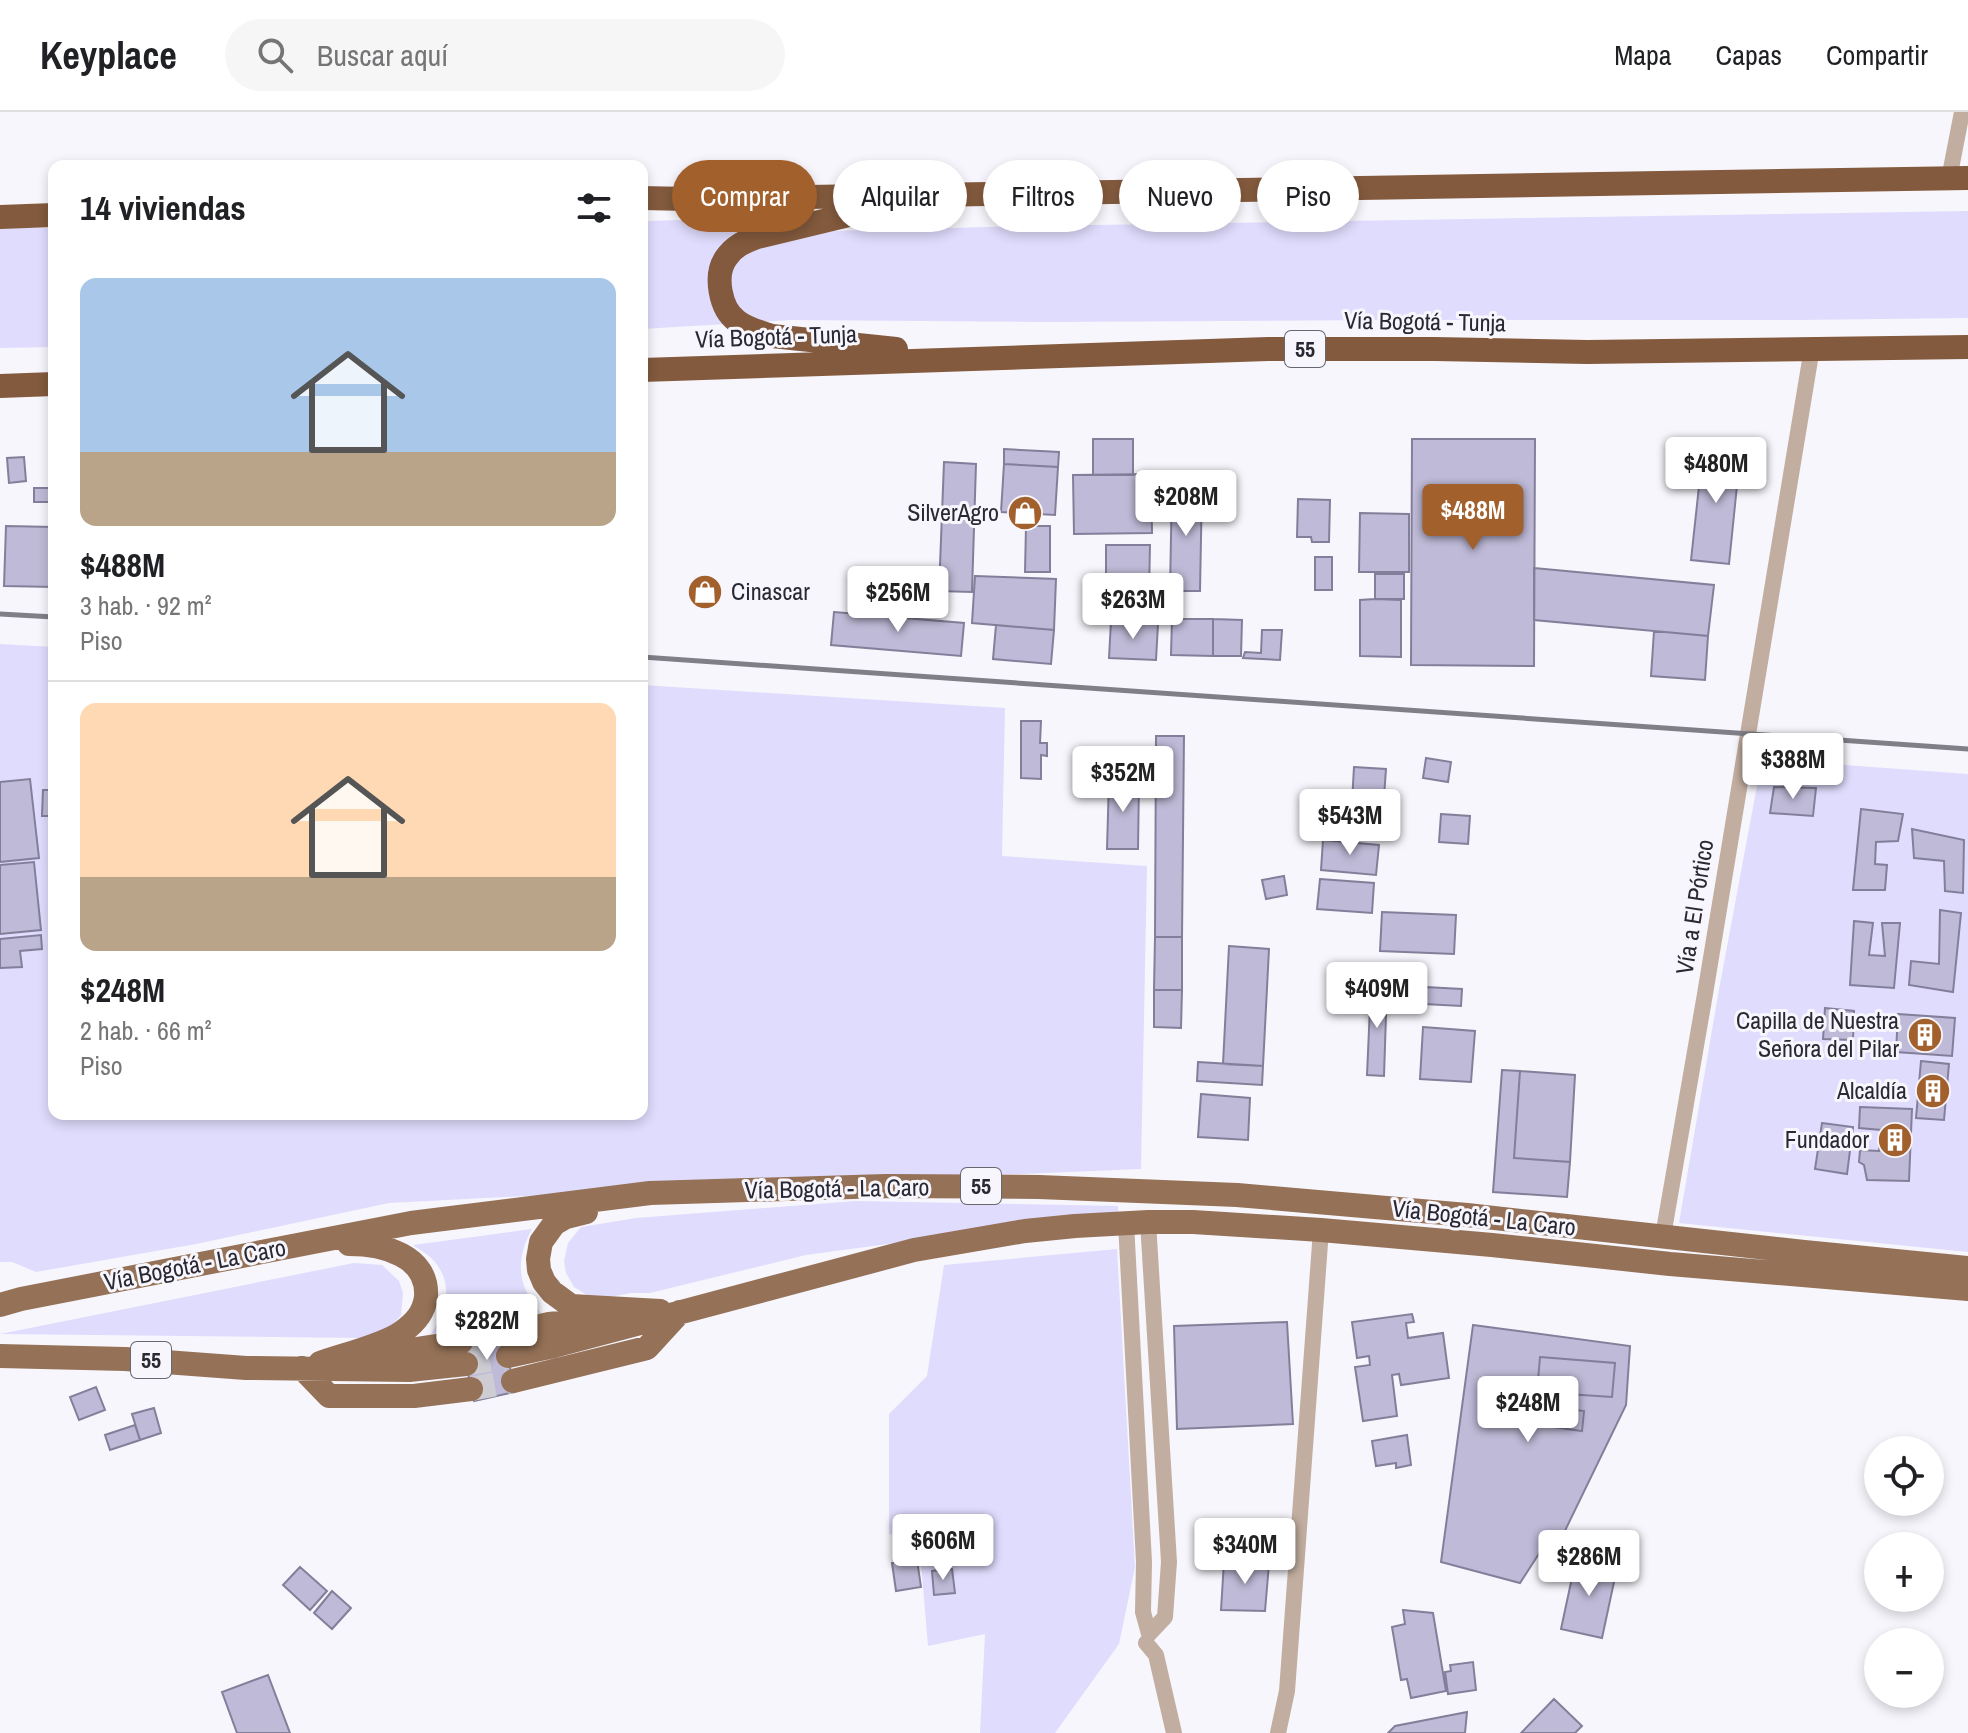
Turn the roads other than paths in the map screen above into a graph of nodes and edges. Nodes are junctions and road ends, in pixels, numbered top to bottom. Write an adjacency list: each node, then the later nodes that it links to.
1 (1962, 112): 2 (street)
2 (1959, 178): 3 (highway)
3 (967, 194)
4 (833, 196): 5 (highway)
5 (648, 198)
6 (48, 215): 7 (highway)
7 (0, 217)
8 (833, 219): 11 (highway)
9 (1968, 347): 10 (highway, Vía Bogotá - Tunja / 55)
10 (1812, 348): 11 (highway, Vía Bogotá - Tunja / 55); 18 (street, Vía a El Pórtico)
11 (988, 358): 12 (highway, Vía Bogotá - Tunja / 55)
12 (648, 370)
13 (48, 384): 14 (highway)
14 (0, 386)
15 (650, 1193): 18 (main road, Vía Bogotá - La Caro / 55); 19 (main road, Vía Bogotá - La Caro / 55); 23 (main road)
16 (1137, 1223): 16 (street); 17 (main road, Vía Bogotá - La Caro / 55); 23 (main road, Vía Bogotá - La Caro / 55)
17 (1321, 1230): 21 (main road, Vía Bogotá - La Caro / 55); 29 (street)
18 (1663, 1236): 20 (main road, Vía Bogotá - La Caro / 55)
19 (307, 1243): 22 (main road, Vía Bogotá - La Caro / 55); 26 (main road)
20 (1968, 1268)
21 (1968, 1289)
22 (0, 1305)
23 (680, 1312): 23 (main road, Vía Bogotá - La Caro / 55)
24 (0, 1356): 26 (main road, 55)
25 (466, 1365): 26 (main road, 55)
26 (302, 1368)
27 (1146, 1643): 28 (street)
28 (1174, 1733)
29 (1278, 1733)

